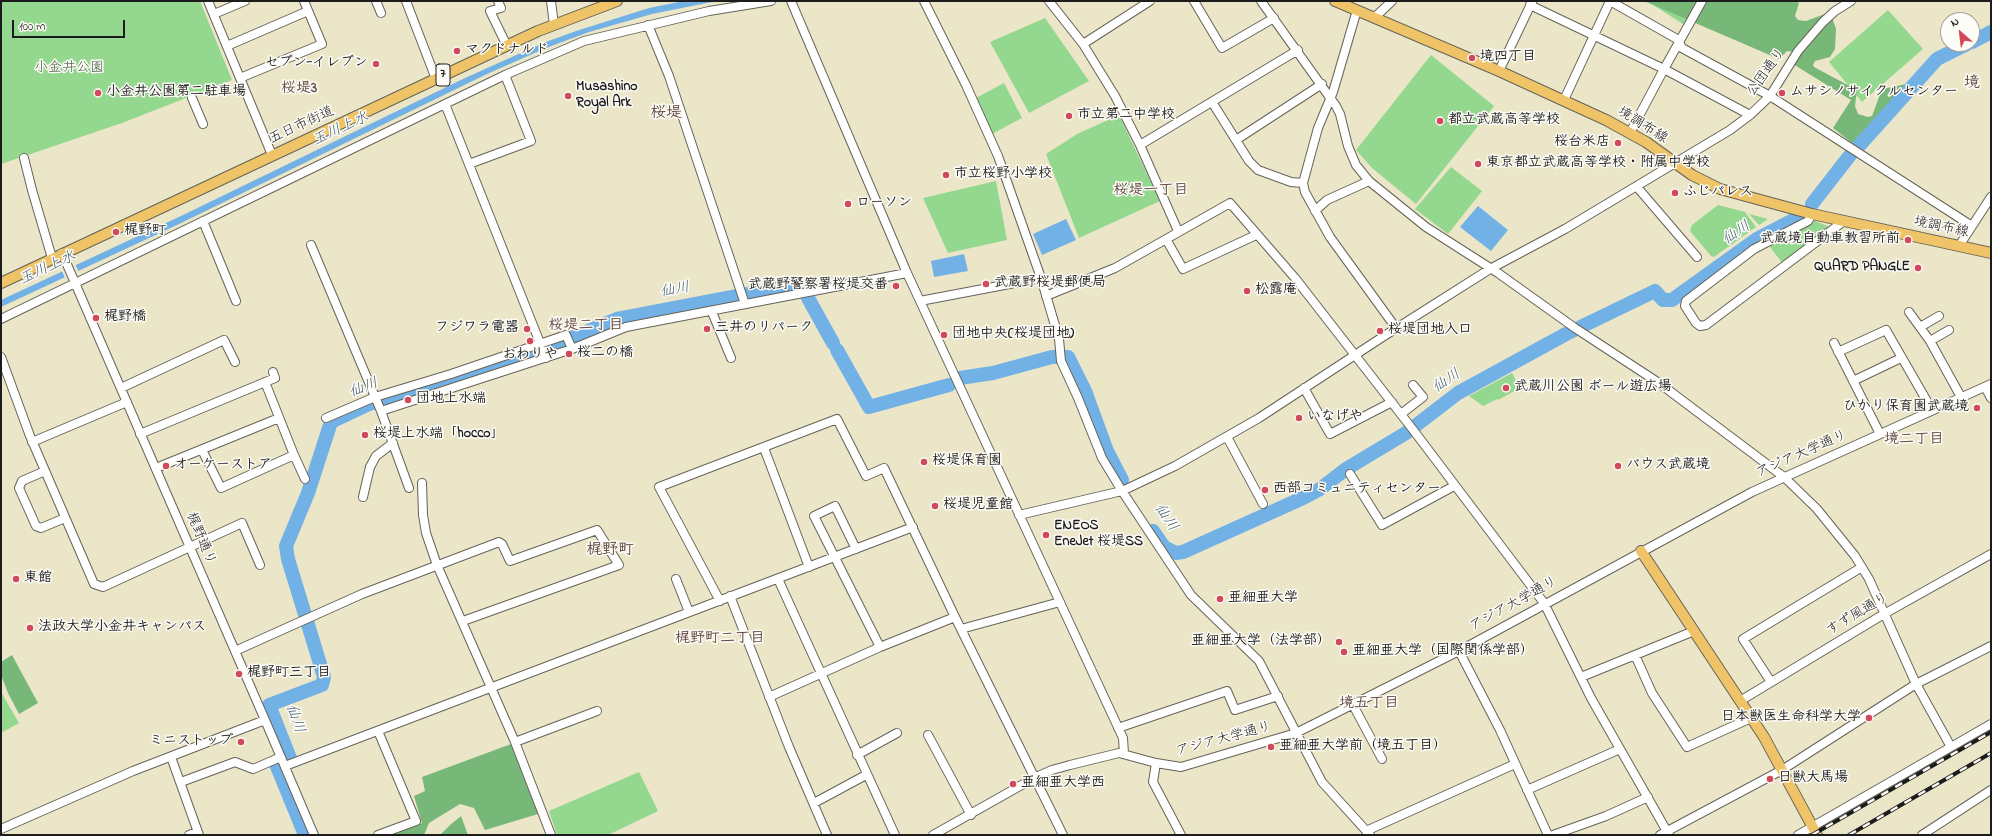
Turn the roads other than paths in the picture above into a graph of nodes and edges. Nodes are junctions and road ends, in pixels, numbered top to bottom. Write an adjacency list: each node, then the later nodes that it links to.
1 (208, 1): 25 (street)
2 (245, 1): 25 (street)
3 (304, 1): 23 (street)
4 (376, 1): 24 (street)
5 (406, 1): 40 (street)
6 (498, 1): 34 (street)
7 (550, 1): 28 (street)
8 (617, 1): 28 (main road, 五日市街道 / 7)
9 (771, 1): 29 (street)
10 (791, 1): 76 (street)
11 (924, 1): 77 (street)
12 (1049, 1): 32 (street)
13 (1150, 1): 32 (street)
14 (1194, 1): 26 (street)
15 (1261, 1): 26 (street)
16 (1335, 1): 22 (main road, 境調布線)
17 (1392, 1): 27 (street)
18 (1610, 1): 30 (street); 31 (street)
19 (1702, 1): 31 (street)
20 (1851, 1): 43 (street, 公団通り)
21 (1531, 3): 30 (street); 37 (street)
22 (1357, 10): 27 (main road, 境調布線); 42 (street)
23 (308, 11): 33 (street); 39 (street)
24 (381, 13)
25 (214, 14): 33 (street)
26 (1274, 18): 35 (street)
27 (1375, 18): 37 (main road, 境調布線)
28 (554, 25): 34 (main road, 五日市街道 / 7)
29 (648, 25): 38 (street); 82 (street)
30 (1594, 36): 36 (street); 45 (street)
31 (1679, 43): 36 (street); 43 (street)
32 (1083, 44): 52 (street)
33 (226, 46): 39 (street)
34 (507, 46): 40 (main road, 五日市街道 / 7)
35 (1298, 50): 41 (street); 46 (street)
36 (1664, 69): 48 (street); 50 (street)
37 (1499, 71): 45 (main road, 境調布線)
38 (505, 75): 47 (street); 55 (street)
39 (240, 78): 53 (street)
40 (436, 79): 53 (main road, 五日市街道 / 7)
41 (1322, 84): 42 (street); 51 (street)
42 (1332, 95): 57 (street); 58 (street)
43 (1770, 96): 48 (street, 公団通り); 65 (street)
44 (192, 98): 49 (street)
45 (1564, 100): 50 (main road, 境調布線)
46 (1212, 102): 51 (street); 52 (street)
47 (445, 104): 55 (street); 63 (street)
48 (1750, 115): 56 (street, 公団通り)
49 (204, 124)
50 (1630, 133): 56 (main road, 境調布線)
51 (1236, 140): 58 (street)
52 (1140, 145): 66 (street)
53 (272, 156): 71 (main road, 五日市街道 / 7)
54 (24, 158): 74 (street)
55 (469, 164): 92 (street)
56 (1675, 164): 59 (street, 公団通り); 62 (main road, 境調布線)
57 (1369, 181): 61 (street); 75 (street)
58 (1303, 183): 61 (street)
59 (1637, 187): 73 (street); 75 (street, 公団通り)
60 (1991, 197): 65 (street)
61 (1315, 211): 89 (street)
62 (1812, 214): 64 (main road, 境調布線); 64 (street)
63 (202, 221): 78 (street); 81 (street)
64 (1844, 221): 70 (main road, 境調布線)
65 (1972, 226): 70 (street)
66 (1178, 231): 67 (street); 68 (street)
67 (1256, 235): 68 (street); 96 (street)
68 (1166, 239): 80 (street)
69 (311, 245): 109 (street)
70 (1958, 246): 72 (main road, 境調布線)
71 (62, 253): 74 (main road, 五日市街道 / 7); 78 (street, 梶野通り)
72 (1991, 253)
73 (1697, 257)
74 (52, 258): 79 (main road, 五日市街道 / 7)
75 (1490, 269): 89 (street, 公団通り); 130 (street)
76 (907, 272): 82 (street); 83 (street)
77 (1040, 278): 80 (street); 83 (street)
78 (74, 281): 87 (street); 107 (street, 梶野通り)
79 (1, 283)
80 (1046, 296): 135 (street)
81 (236, 301)
82 (744, 301): 84 (street)
83 (920, 301): 138 (street)
84 (712, 312): 94 (street); 99 (street)
85 (1909, 312): 88 (street)
86 (1939, 316): 88 (street)
87 (1, 319)
88 (1920, 327): 91 (street)
89 (1396, 328): 96 (street, 公団通り)
90 (1949, 330): 91 (street)
91 (1930, 341): 110 (street)
92 (540, 343): 94 (street); 98 (street); 109 (street)
93 (1834, 343): 95 (street)
94 (572, 350): 98 (street)
95 (1838, 352): 100 (street); 103 (street)
96 (1355, 355): 108 (street, 公団通り); 113 (street)
97 (1, 357): 122 (street)
98 (546, 358): 114 (street)
99 (731, 358)
100 (1901, 358): 103 (street); 115 (street)
101 (235, 362): 107 (street)
102 (272, 372): 104 (street)
103 (1853, 381): 120 (street)
104 (265, 382): 117 (street); 119 (street)
105 (1413, 385): 116 (street)
106 (1988, 385): 110 (street, アジア大学通り); 111 (street)
107 (121, 388): 112 (street, 梶野通り)
108 (1304, 388): 113 (street); 121 (street, 公団通り)
109 (375, 396): 114 (street); 118 (street)
110 (1960, 397): 115 (street, アジア大学通り)
111 (1991, 398)
112 (127, 402): 119 (street, 梶野通り); 122 (street)
113 (1392, 402): 116 (street)
114 (380, 409): 123 (street)
115 (1932, 410): 120 (street, アジア大学通り)
116 (1401, 414): 133 (street)
117 (279, 418): 125 (street); 126 (street)
118 (326, 418)
119 (140, 434): 127 (street, 梶野通り)
120 (1880, 434): 130 (street, アジア大学通り)
121 (1227, 437): 135 (street, 公団通り); 137 (street)
122 (32, 442): 128 (street)
123 (392, 443): 134 (street); 136 (street)
124 (764, 448): 140 (street); 148 (street); 153 (street)
125 (202, 450): 126 (street); 127 (street)
126 (294, 455): 131 (street)
127 (156, 468): 141 (street, 梶野通り)
128 (45, 471): 139 (street); 139 (street)
129 (1350, 474): 133 (street)
130 (1784, 477): 143 (street, アジア大学通り); 149 (street)
131 (304, 479)
132 (422, 483): 147 (street)
133 (1454, 486): 155 (street)
134 (409, 488)
135 (1122, 491): 138 (street, 公団通り); 172 (street)
136 (363, 497)
137 (1263, 504)
138 (1019, 515): 154 (street)
139 (65, 518): 141 (street)
140 (913, 527): 142 (street); 158 (street)
141 (190, 548): 146 (street); 164 (street, 梶野通り)
142 (856, 549): 145 (street); 145 (street)
143 (1641, 551): 155 (street, アジア大学通り); 161 (main road)
144 (1991, 554): 157 (street, すず風通り)
145 (834, 558): 148 (street); 163 (street)
146 (260, 565)
147 (437, 565): 159 (street); 159 (street); 164 (street)
148 (809, 567): 151 (street)
149 (1862, 567): 157 (street); 169 (street)
150 (676, 579): 156 (street)
151 (778, 579): 152 (street); 167 (street)
152 (730, 596): 153 (street); 173 (street)
153 (720, 601): 156 (street)
154 (1060, 602): 160 (street); 180 (street)
155 (1544, 604): 165 (street, アジア大学通り); 168 (street)
156 (689, 612): 171 (street)
157 (1884, 614): 169 (street, すず風通り); 170 (street)
158 (955, 618): 160 (street); 163 (street)
159 (463, 621): 171 (street)
160 (961, 629): 198 (street)
161 (1694, 631): 166 (street); 174 (main road)
162 (1991, 646): 170 (street)
163 (880, 647): 167 (street)
164 (235, 651): 178 (street, 梶野通り)
165 (1459, 651): 175 (street, アジア大学通り); 194 (street)
166 (1635, 655): 168 (street); 177 (street)
167 (820, 673): 173 (street); 189 (street)
168 (1581, 677): 187 (street)
169 (1771, 682): 174 (street, すず風通り)
170 (1916, 684): 186 (street); 196 (street)
171 (492, 687): 181 (street); 185 (street)
172 (1278, 696): 180 (street); 183 (street)
173 (769, 697): 203 (street)
174 (1740, 701): 177 (main road)
175 (1353, 705): 183 (street, アジア大学通り); 192 (street)
176 (597, 711): 185 (street)
177 (1751, 718): 196 (main road)
178 (265, 720): 190 (street); 191 (street, 梶野通り)
179 (1991, 724): 186 (street)
180 (1118, 728): 188 (street)
181 (378, 731): 195 (street); 212 (street)
182 (897, 733): 189 (street)
183 (1296, 733): 193 (street, アジア大学通り); 208 (street)
184 (928, 735): 204 (street)
185 (515, 742): 213 (street)
186 (1951, 747): 206 (street)
187 (1620, 749): 200 (street); 202 (street)
188 (1124, 754): 193 (street, アジア大学通り); 198 (street, アジア大学通り)
189 (857, 755): 197 (street)
190 (171, 756): 199 (street); 205 (street)
191 (281, 757): 195 (street, 梶野通り); 199 (street)
192 (1382, 759)
193 (1156, 764): 218 (street)
194 (1515, 764): 200 (street); 208 (street)
195 (285, 766): 211 (street, 梶野通り)
196 (1782, 770): 206 (main road); 209 (street)
197 (866, 775): 203 (street); 215 (street)
198 (1034, 778): 204 (street, アジア大学通り); 217 (street)
199 (180, 782): 207 (street)
200 (1528, 790): 219 (street)
201 (1991, 790): 223 (street)
202 (1648, 797): 209 (street); 220 (street)
203 (814, 803): 214 (street)
204 (971, 814): 216 (street, アジア大学通り)
205 (1, 829)
206 (1815, 831): 222 (street)
207 (198, 833): 210 (street)
208 (1368, 833)
209 (1668, 833): 221 (street)
210 (189, 835)
211 (314, 835)
212 (378, 835)
213 (551, 835)
214 (827, 835)
215 (895, 835)
216 (933, 835)
217 (1063, 835)
218 (1181, 835)
219 (1548, 835)
220 (1553, 835)
221 (1660, 835)
222 (1798, 835)
223 (1922, 835)

